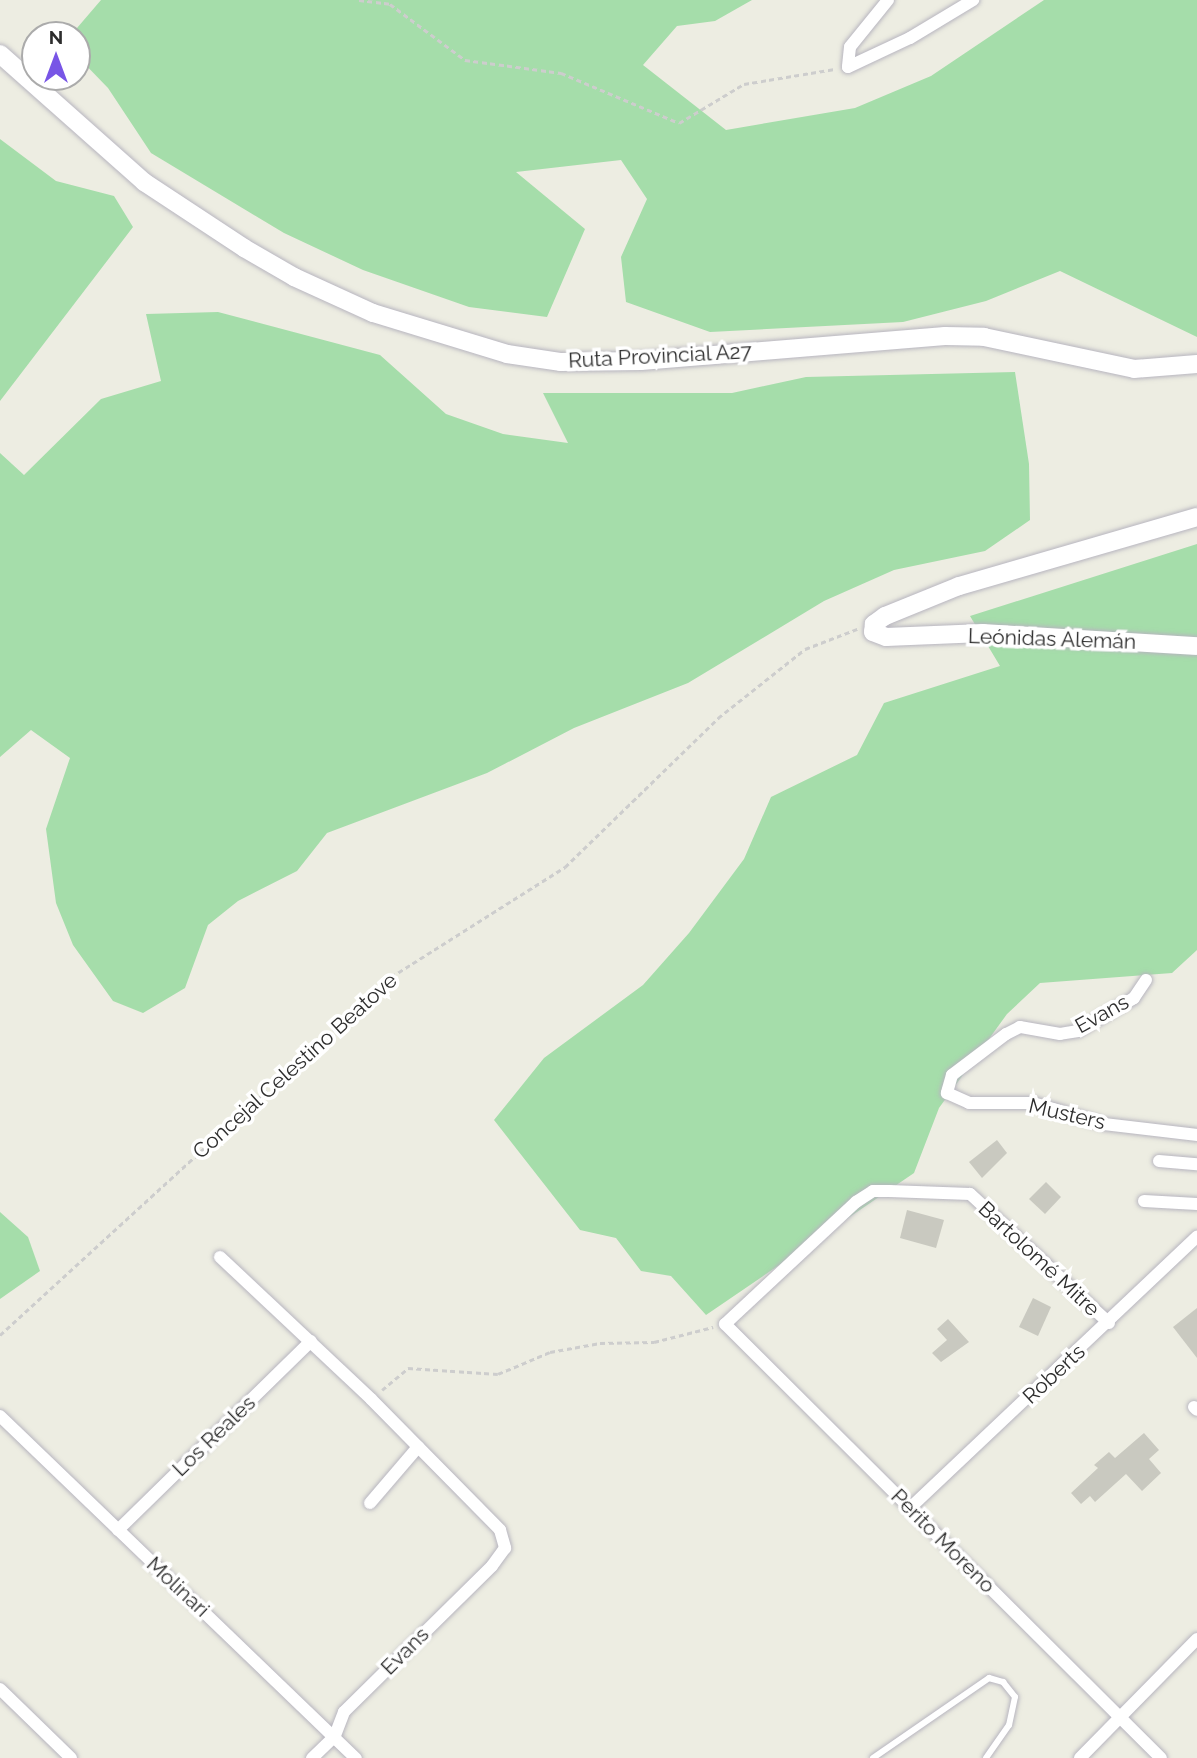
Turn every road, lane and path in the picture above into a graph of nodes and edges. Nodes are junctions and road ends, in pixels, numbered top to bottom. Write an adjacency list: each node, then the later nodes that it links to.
1 (359, 0): 5 (path)
2 (888, 0): 5 (street)
3 (973, 0): 5 (street)
4 (0, 54): 6 (street, Ruta Provincial A27)
5 (848, 67)
6 (1197, 364)
7 (1197, 517): 8 (street)
8 (874, 624): 9 (street, Leónidas Alemán); 21 (path, Concejal Celestino Beatove)
9 (1197, 646)
10 (1146, 980): 11 (street, Evans)
11 (946, 1085): 12 (street, Musters)
12 (1197, 1135)
13 (1159, 1161): 14 (street)
14 (1197, 1164)
15 (1144, 1201): 16 (street)
16 (1197, 1204)
17 (1197, 1237): 19 (street, Roberts)
18 (220, 1257): 22 (street)
19 (1108, 1323): 20 (street, Bartolomé Mitre); 27 (street, Roberts)
20 (725, 1324): 23 (path); 27 (street, Perito Moreno)
21 (0, 1335)
22 (311, 1341): 23 (street); 28 (street, Los Reales)
23 (371, 1399): 25 (street)
24 (0, 1416): 28 (street, Molinari)
25 (418, 1447): 26 (street); 32 (street, Evans)
26 (370, 1503)
27 (909, 1508): 31 (street, Perito Moreno)
28 (118, 1530): 32 (street, Molinari)
29 (1197, 1639): 31 (street)
30 (0, 1689): 33 (street)
31 (1119, 1715): 38 (street); 39 (street, Perito Moreno)
32 (335, 1736): 34 (street, Evans); 35 (street, Molinari)
33 (71, 1758)
34 (312, 1758)
35 (356, 1758)
36 (873, 1758): 37 (lane)
37 (986, 1758)
38 (1080, 1758)
39 (1161, 1758)

